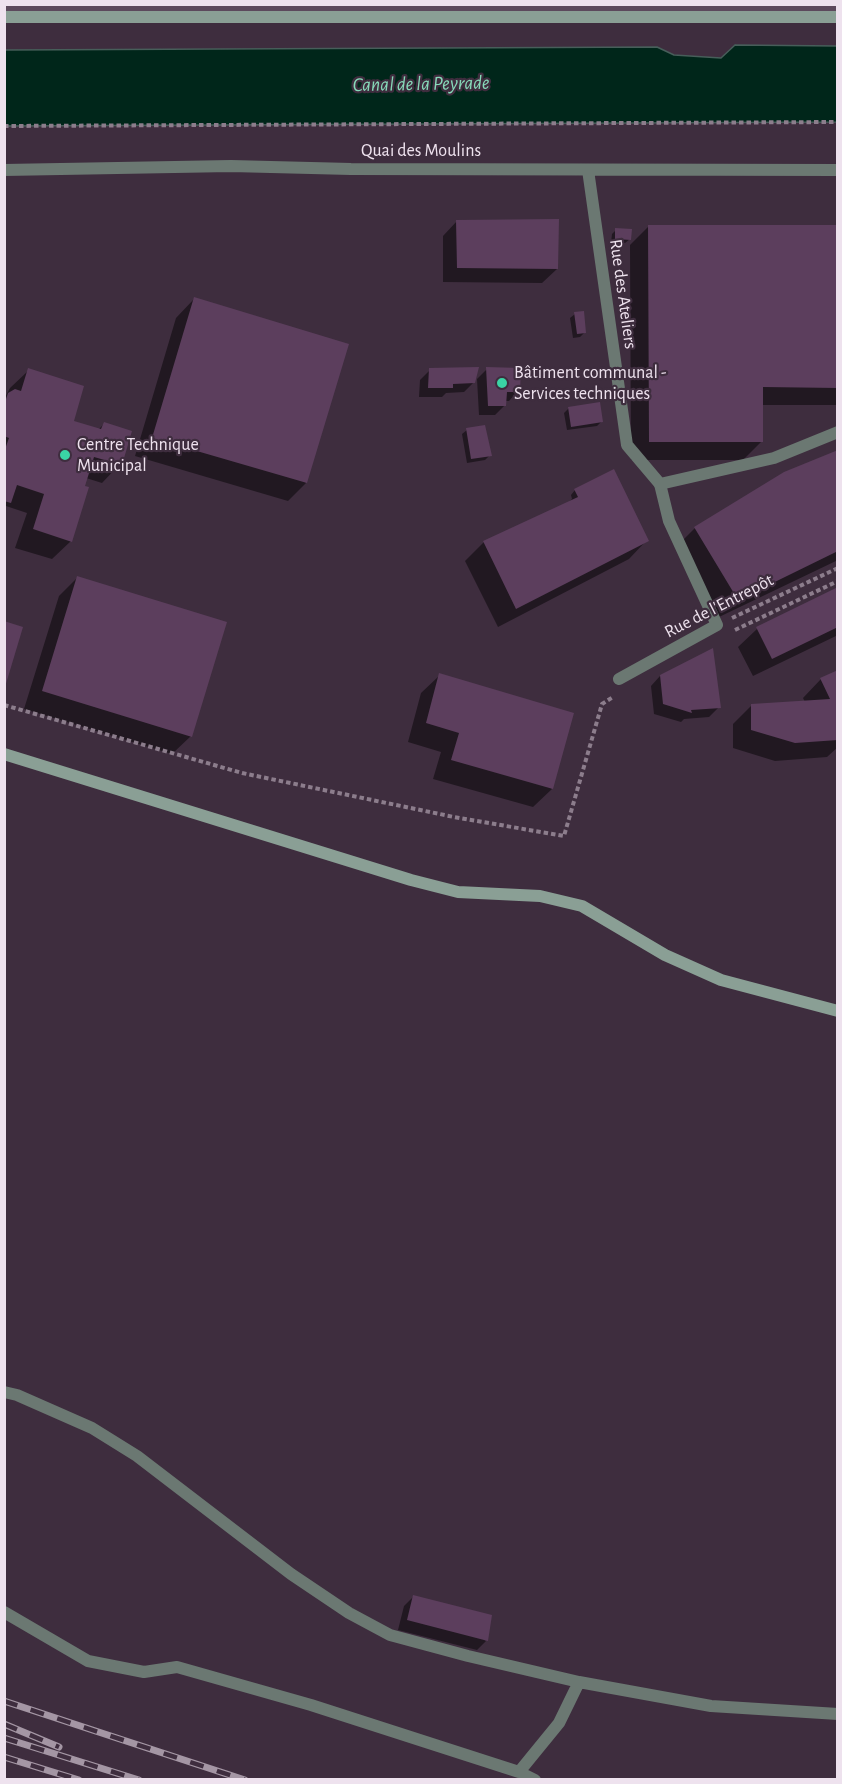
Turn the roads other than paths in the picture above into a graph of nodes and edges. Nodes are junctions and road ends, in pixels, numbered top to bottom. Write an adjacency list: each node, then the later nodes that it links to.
1 (4, 17): 2 (street)
2 (837, 17)
3 (4, 170): 4 (street, Quai des Moulins)
4 (588, 170): 5 (street, Quai des Moulins); 7 (street, Rue des Ateliers)
5 (837, 170)
6 (837, 432): 7 (street)
7 (660, 484): 8 (street, Rue des Ateliers)
8 (717, 625): 9 (street, Rue de l'Entrepôt)
9 (619, 679)
10 (4, 754): 11 (street)
11 (837, 1011)
12 (4, 1392): 14 (street)
13 (4, 1612): 16 (street)
14 (579, 1682): 15 (street); 16 (street)
15 (837, 1714)
16 (519, 1772): 17 (street)
17 (535, 1779)

